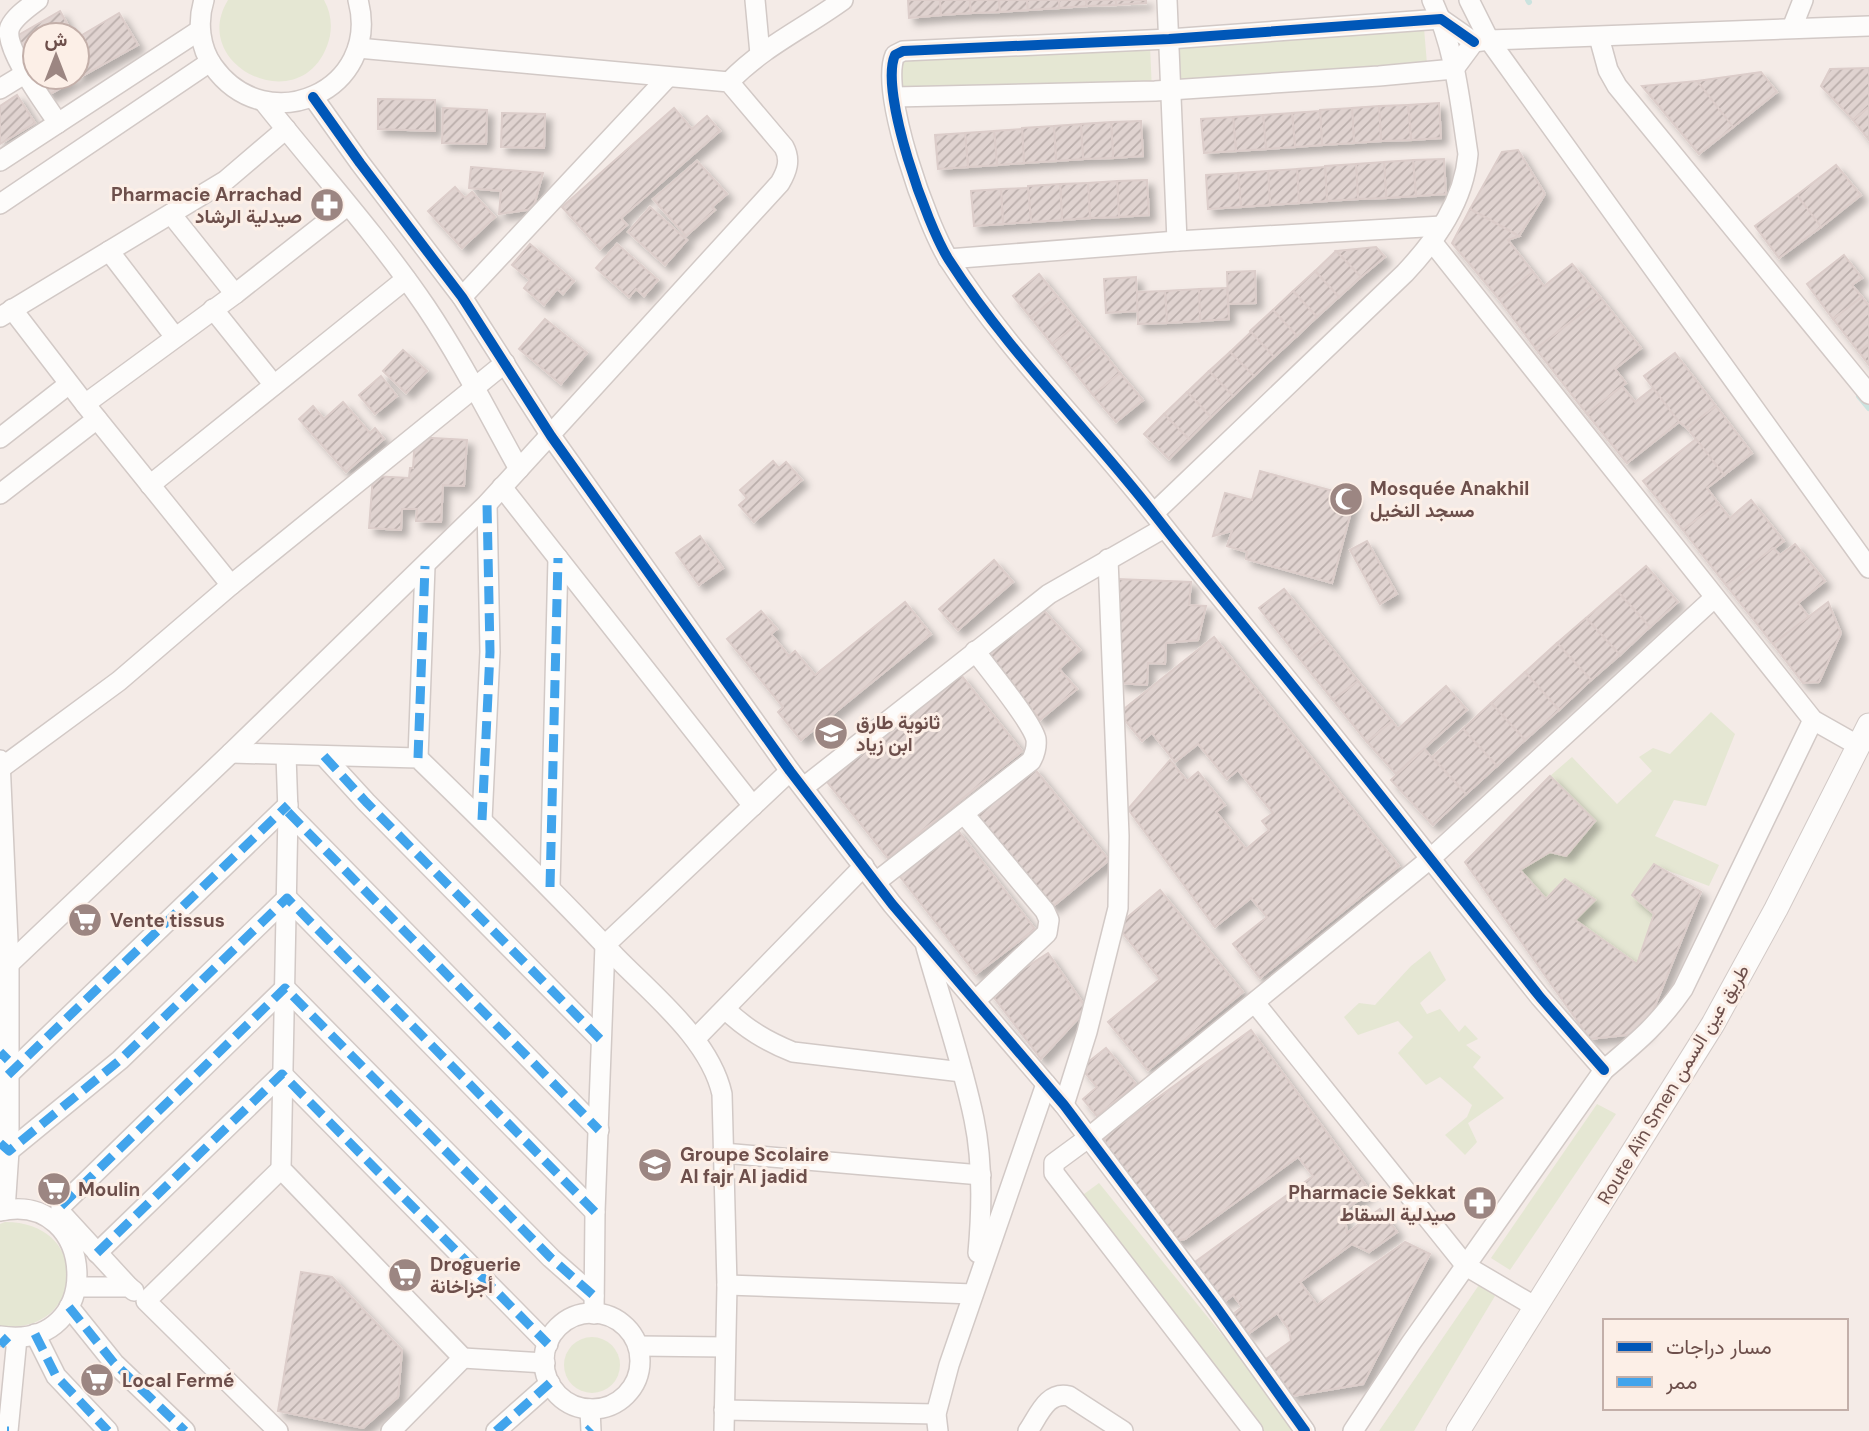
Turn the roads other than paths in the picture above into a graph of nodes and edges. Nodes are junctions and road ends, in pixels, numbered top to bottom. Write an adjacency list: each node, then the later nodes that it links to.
1 (38, 0): 20 (street)
2 (358, 0): 17 (street)
3 (755, 0): 18 (street)
4 (843, 0): 18 (street)
5 (1167, 0): 15 (street)
6 (1432, 0): 10 (street)
7 (1469, 0): 16 (street)
8 (1803, 0): 12 (street)
9 (200, 1): 13 (street)
10 (1441, 19): 15 (street); 16 (street); 21 (street)
11 (1869, 26): 12 (street)
12 (1792, 28): 14 (street)
13 (200, 30): 19 (street); 31 (street)
14 (1599, 37): 16 (street); 51 (street)
15 (1169, 39): 26 (street); 29 (street)
16 (1481, 41): 21 (street); 65 (street)
17 (358, 48): 23 (street); 28 (street)
18 (760, 54): 24 (street)
19 (210, 62): 30 (street); 34 (street)
20 (21, 64)
21 (1454, 69): 26 (street); 37 (street)
22 (21, 76): 25 (street)
23 (667, 78): 24 (street); 43 (street)
24 (729, 82): 54 (street)
25 (0, 89)
26 (1172, 90): 29 (street); 38 (street)
27 (38, 91): 31 (street)
28 (313, 97): 30 (street); 43 (street)
29 (894, 97): 40 (street)
30 (264, 102): 32 (street)
31 (58, 123): 33 (street)
32 (286, 129): 35 (street); 36 (street)
33 (0, 161)
34 (0, 204)
35 (347, 206): 41 (street); 42 (street)
36 (171, 214): 39 (street); 42 (street)
37 (1438, 234): 38 (street); 61 (street); 67 (street)
38 (1177, 241): 40 (street)
39 (109, 251): 45 (street); 46 (street)
40 (948, 259): 61 (street)
41 (406, 279): 49 (street); 50 (street)
42 (235, 294): 44 (street)
43 (462, 297): 47 (street)
44 (213, 309): 46 (street); 49 (street)
45 (6, 313): 48 (street)
46 (175, 337): 52 (street)
47 (505, 363): 50 (street); 54 (street)
48 (69, 384): 52 (street); 55 (street)
49 (274, 385): 57 (street)
50 (475, 387): 56 (street); 66 (street)
51 (1869, 394)
52 (85, 404): 53 (street)
53 (97, 419): 57 (street); 59 (street)
54 (551, 436): 56 (street); 77 (street)
55 (0, 438)
56 (519, 469): 58 (street)
57 (149, 485): 66 (street)
58 (502, 487): 60 (street); 62 (street)
59 (0, 494)
60 (487, 504): 64 (street); 82 (street)
61 (1159, 521): 63 (street); 83 (street)
62 (558, 558): 79 (street); 86 (street)
63 (1108, 559): 68 (street); 102 (street)
64 (425, 566): 72 (street); 75 (street)
65 (1869, 568)
66 (231, 585): 76 (street)
67 (1714, 598): 69 (street); 83 (street)
68 (975, 651): 78 (street); 81 (street)
69 (1813, 720): 71 (street); 98 (street)
70 (1869, 725): 71 (street, Route Aïn Smen طريق عين السمن)
71 (1858, 746): 120 (street, Route Aïn Smen طريق عين السمن)
72 (231, 753): 73 (street); 90 (street)
73 (286, 755): 74 (street); 80 (street)
74 (324, 756): 75 (street); 95 (street)
75 (418, 758): 82 (street)
76 (1, 764): 90 (street)
77 (790, 771): 78 (street); 79 (street)
78 (804, 788): 84 (street)
79 (753, 806): 89 (street)
80 (288, 809): 87 (street); 97 (street); 103 (street)
81 (964, 814): 85 (street); 92 (street)
82 (482, 820): 86 (street)
83 (1430, 859): 93 (street); 98 (street)
84 (864, 866): 85 (street); 94 (street)
85 (876, 882): 88 (street)
86 (550, 887): 89 (street)
87 (287, 898): 91 (street); 105 (street); 110 (street)
88 (924, 940): 92 (street); 99 (street)
89 (605, 945): 95 (street); 96 (street)
90 (4, 960): 97 (street)
91 (285, 988): 100 (street); 111 (street); 118 (street)
92 (975, 1001): 101 (street)
93 (1255, 1003): 104 (street); 112 (street)
94 (725, 1009): 96 (street); 99 (street)
95 (600, 1039): 103 (street)
96 (695, 1039): 106 (street)
97 (5, 1062): 105 (street)
98 (1604, 1070): 112 (street)
99 (962, 1072): 108 (street)
100 (282, 1074): 107 (street); 111 (street); 124 (street)
101 (1046, 1084): 102 (street); 116 (street)
102 (1064, 1105): 104 (street)
103 (599, 1130): 110 (street)
104 (1088, 1138): 139 (street); 140 (street)
105 (5, 1147): 109 (street)
106 (723, 1153): 108 (street); 113 (street)
107 (281, 1169): 117 (street); 125 (street)
108 (981, 1175): 116 (street)
109 (3, 1211): 114 (street)
110 (595, 1212): 118 (street)
111 (97, 1253): 115 (street)
112 (1466, 1266): 120 (street); 141 (street)
113 (727, 1285): 116 (street); 123 (street)
114 (77, 1287): 115 (street); 119 (street)
115 (129, 1287): 117 (street)
116 (974, 1288): 128 (street)
117 (146, 1301): 133 (street)
118 (594, 1305): 122 (street); 124 (street)
119 (69, 1307): 121 (street); 132 (street)
120 (1536, 1307): 142 (street, Route Aïn Smen طريق عين السمن)
121 (12, 1338): 130 (street); 131 (street)
122 (638, 1346): 123 (street); 129 (street)
123 (725, 1347): 127 (street)
124 (546, 1354): 125 (street); 126 (street)
125 (463, 1358): 134 (street)
126 (550, 1383): 129 (street); 135 (street)
127 (724, 1410): 128 (street); 136 (street)
128 (937, 1422)
129 (590, 1425)
130 (8, 1431)
131 (108, 1431)
132 (185, 1431)
133 (278, 1431)
134 (391, 1431)
135 (496, 1431)
136 (724, 1431)
137 (1028, 1431): 138 (street)
138 (1123, 1431)
139 (1253, 1431)
140 (1305, 1431)
141 (1353, 1431)
142 (1458, 1431)

